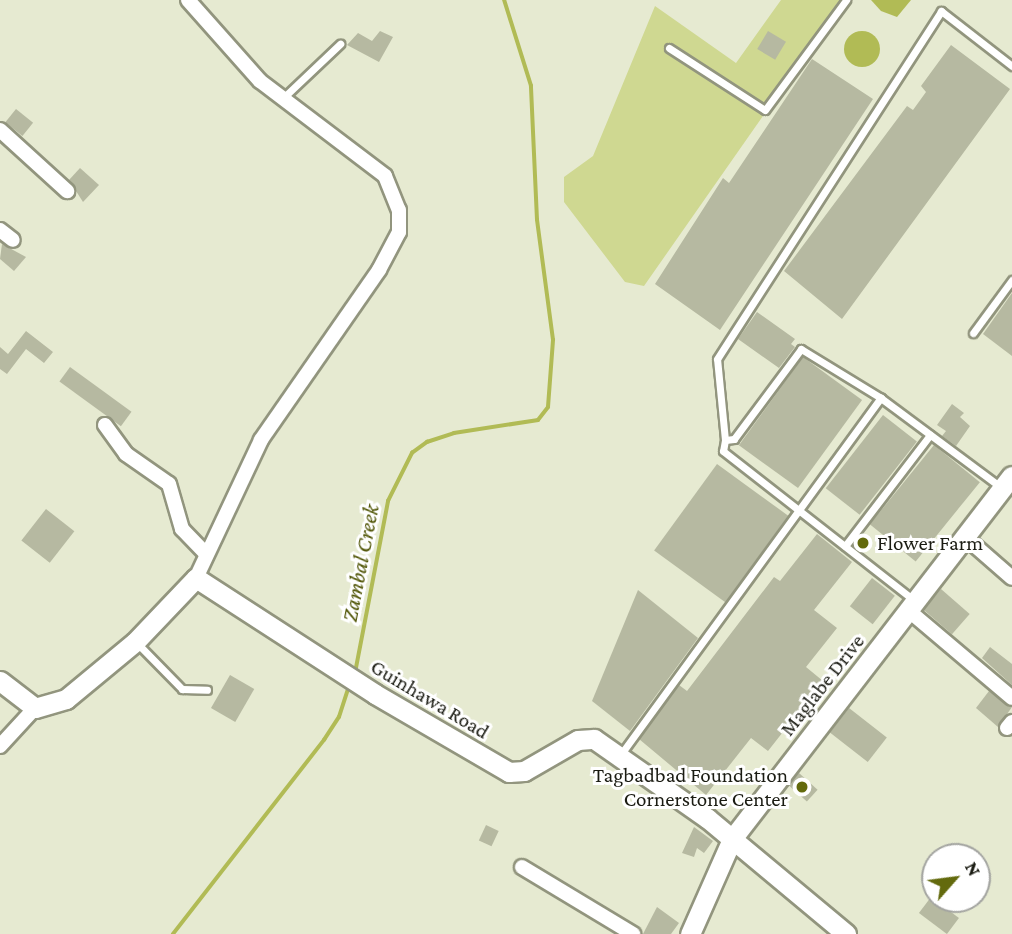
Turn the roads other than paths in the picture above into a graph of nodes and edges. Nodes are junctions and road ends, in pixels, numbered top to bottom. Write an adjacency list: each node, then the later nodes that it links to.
1 (188, 0): 6 (street)
2 (846, 0): 4 (lane)
3 (340, 44): 6 (lane)
4 (668, 48)
5 (1012, 66): 16 (lane)
6 (283, 99): 21 (street)
7 (0, 130): 8 (street)
8 (67, 191)
9 (0, 230): 10 (street)
10 (13, 240)
11 (1012, 280): 12 (lane)
12 (973, 333)
13 (881, 398): 15 (lane); 16 (lane); 18 (lane)
14 (105, 425): 21 (street)
15 (930, 435): 17 (lane); 20 (lane)
16 (725, 440): 18 (lane)
17 (1007, 483): 19 (street, Maglabe Drive)
18 (799, 512): 20 (lane); 31 (lane)
19 (965, 537): 23 (street); 24 (street, Maglabe Drive)
20 (845, 546): 24 (lane)
21 (205, 553): 22 (street)
22 (197, 578): 25 (street); 31 (street, Guinhawa Road)
23 (1012, 578)
24 (912, 606): 28 (street); 32 (street, Maglabe Drive)
25 (135, 642): 27 (lane); 29 (street)
26 (0, 681): 29 (street)
27 (207, 690)
28 (1012, 698)
29 (35, 708): 30 (street)
30 (0, 747)
31 (621, 755): 32 (street, Guinhawa Road)
32 (732, 839): 35 (street, Maglabe Drive); 36 (street, Guinhawa Road)
33 (522, 867): 34 (street)
34 (633, 934)
35 (690, 934)
36 (846, 934)

